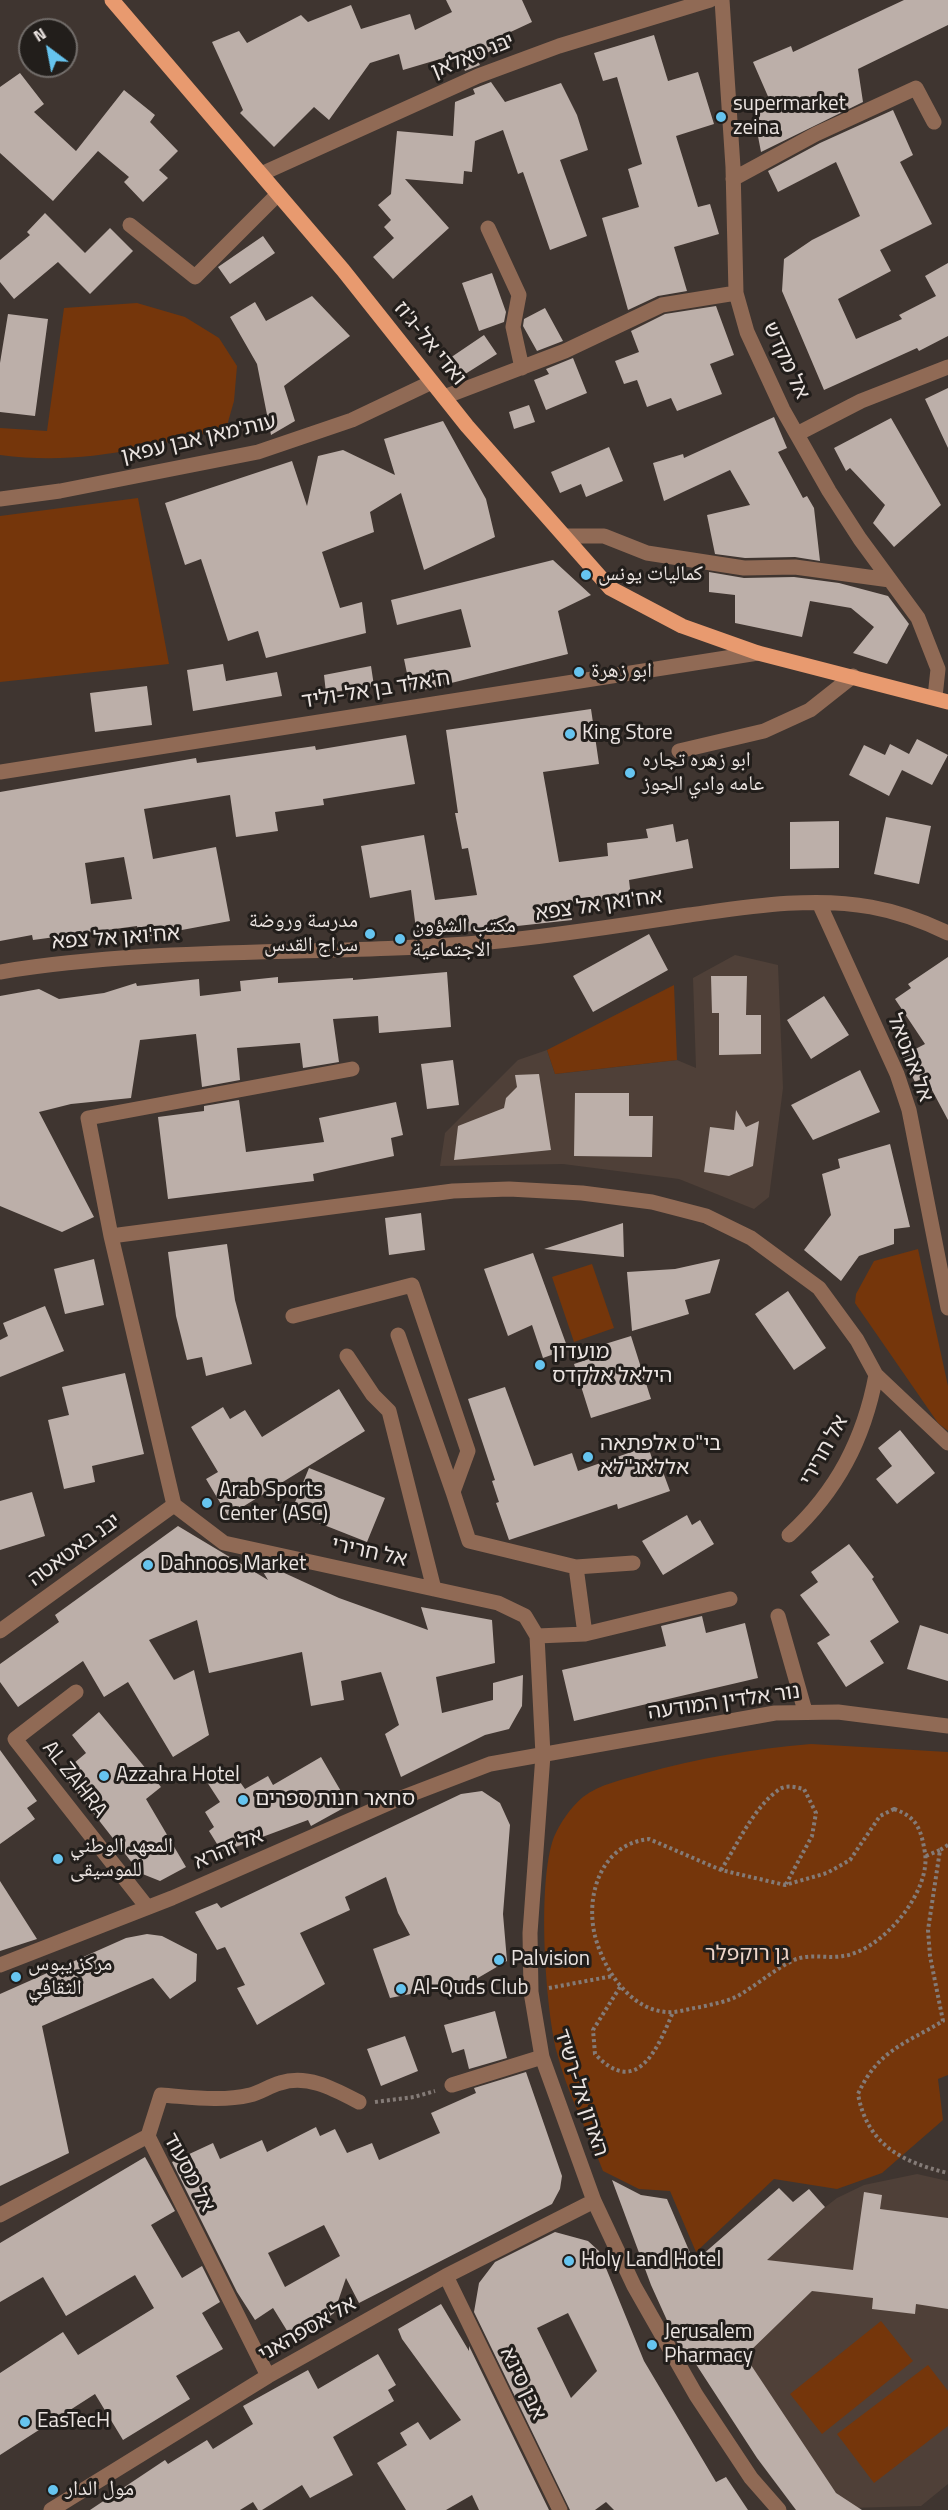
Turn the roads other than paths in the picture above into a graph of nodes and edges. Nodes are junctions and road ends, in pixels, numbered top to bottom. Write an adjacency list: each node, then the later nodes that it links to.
1 (112, 0): 5 (main road, ואדי אל-ג'וז)
2 (710, 0): 5 (street, יבנ טאלאן)
3 (722, 0): 6 (street, אל מקדש)
4 (934, 122): 6 (street)
5 (261, 174): 7 (main road, ואדי אל-ג'וז)
6 (733, 179): 10 (street, אל מקדש)
7 (278, 194): 8 (street); 13 (main road, ואדי אל-ג'וז)
8 (130, 225)
9 (488, 228): 12 (street)
10 (736, 293): 12 (street); 15 (street, אל מקדש)
11 (948, 366): 15 (street)
12 (522, 368): 14 (street)
13 (432, 382): 14 (main road, ואדי אל-ג'וז); 16 (street, עות'מאן אבן עפאן)
14 (444, 397): 17 (main road, ואדי אל-ג'וז)
15 (797, 434): 18 (street, אל מקדש)
16 (0, 499)
17 (567, 536): 18 (street); 19 (main road, ואדי אל-ג'וז)
18 (890, 580): 20 (street, אל מקדש)
19 (758, 653): 21 (main road, אל מקדש); 24 (street, ח'אלד בן אל-וליד)
20 (943, 666): 22 (street, אל מקדש)
21 (853, 676): 22 (main road, אל מקדש); 23 (street)
22 (941, 699)
23 (679, 752)
24 (0, 772)
25 (819, 903): 26 (street, אח'ואן אל צפא); 27 (street, אח'ואן אל צפא); 30 (street, אל אהטאל)
26 (948, 933)
27 (0, 972)
28 (352, 1069): 29 (street)
29 (111, 1236): 34 (street); 37 (street)
30 (948, 1308)
31 (293, 1316): 36 (street)
32 (398, 1335): 36 (street)
33 (347, 1356): 41 (street)
34 (876, 1376): 35 (street); 38 (street, אל חרירי)
35 (948, 1443)
36 (453, 1492): 40 (street)
37 (174, 1505): 41 (street, אל חרירי); 44 (street, יבנ באטאטה)
38 (789, 1535)
39 (633, 1563): 40 (street)
40 (576, 1567): 45 (street)
41 (434, 1589): 46 (street, אל חרירי)
42 (730, 1599): 45 (street)
43 (778, 1616): 48 (street)
44 (0, 1631)
45 (585, 1634): 46 (street)
46 (537, 1636): 50 (street, הארון אל-רשיד)
47 (76, 1692): 51 (street, AL ZAHRA)
48 (804, 1711): 49 (street, נור אלדין המודעה); 50 (street, נור אלדין המודעה)
49 (948, 1726)
50 (543, 1755): 51 (street, אל זהרא); 53 (street, הארון אל-רשיד)
51 (147, 1907): 52 (street, אל זהרא)
52 (0, 1965)
53 (542, 2057): 54 (street); 57 (street, הארון אל-רשיד)
54 (452, 2085)
55 (359, 2102): 56 (street)
56 (148, 2136): 58 (street, אל מסעוד); 60 (street, אל מסעוד)
57 (594, 2201): 59 (street, אל אספהאני); 63 (street, הארון אל-רשיד)
58 (0, 2215)
59 (446, 2276): 60 (street, אל אספהאני); 62 (street, אבן סינא)
60 (268, 2376): 61 (street, אל אספהאני)
61 (51, 2510)
62 (560, 2510)
63 (779, 2510)

